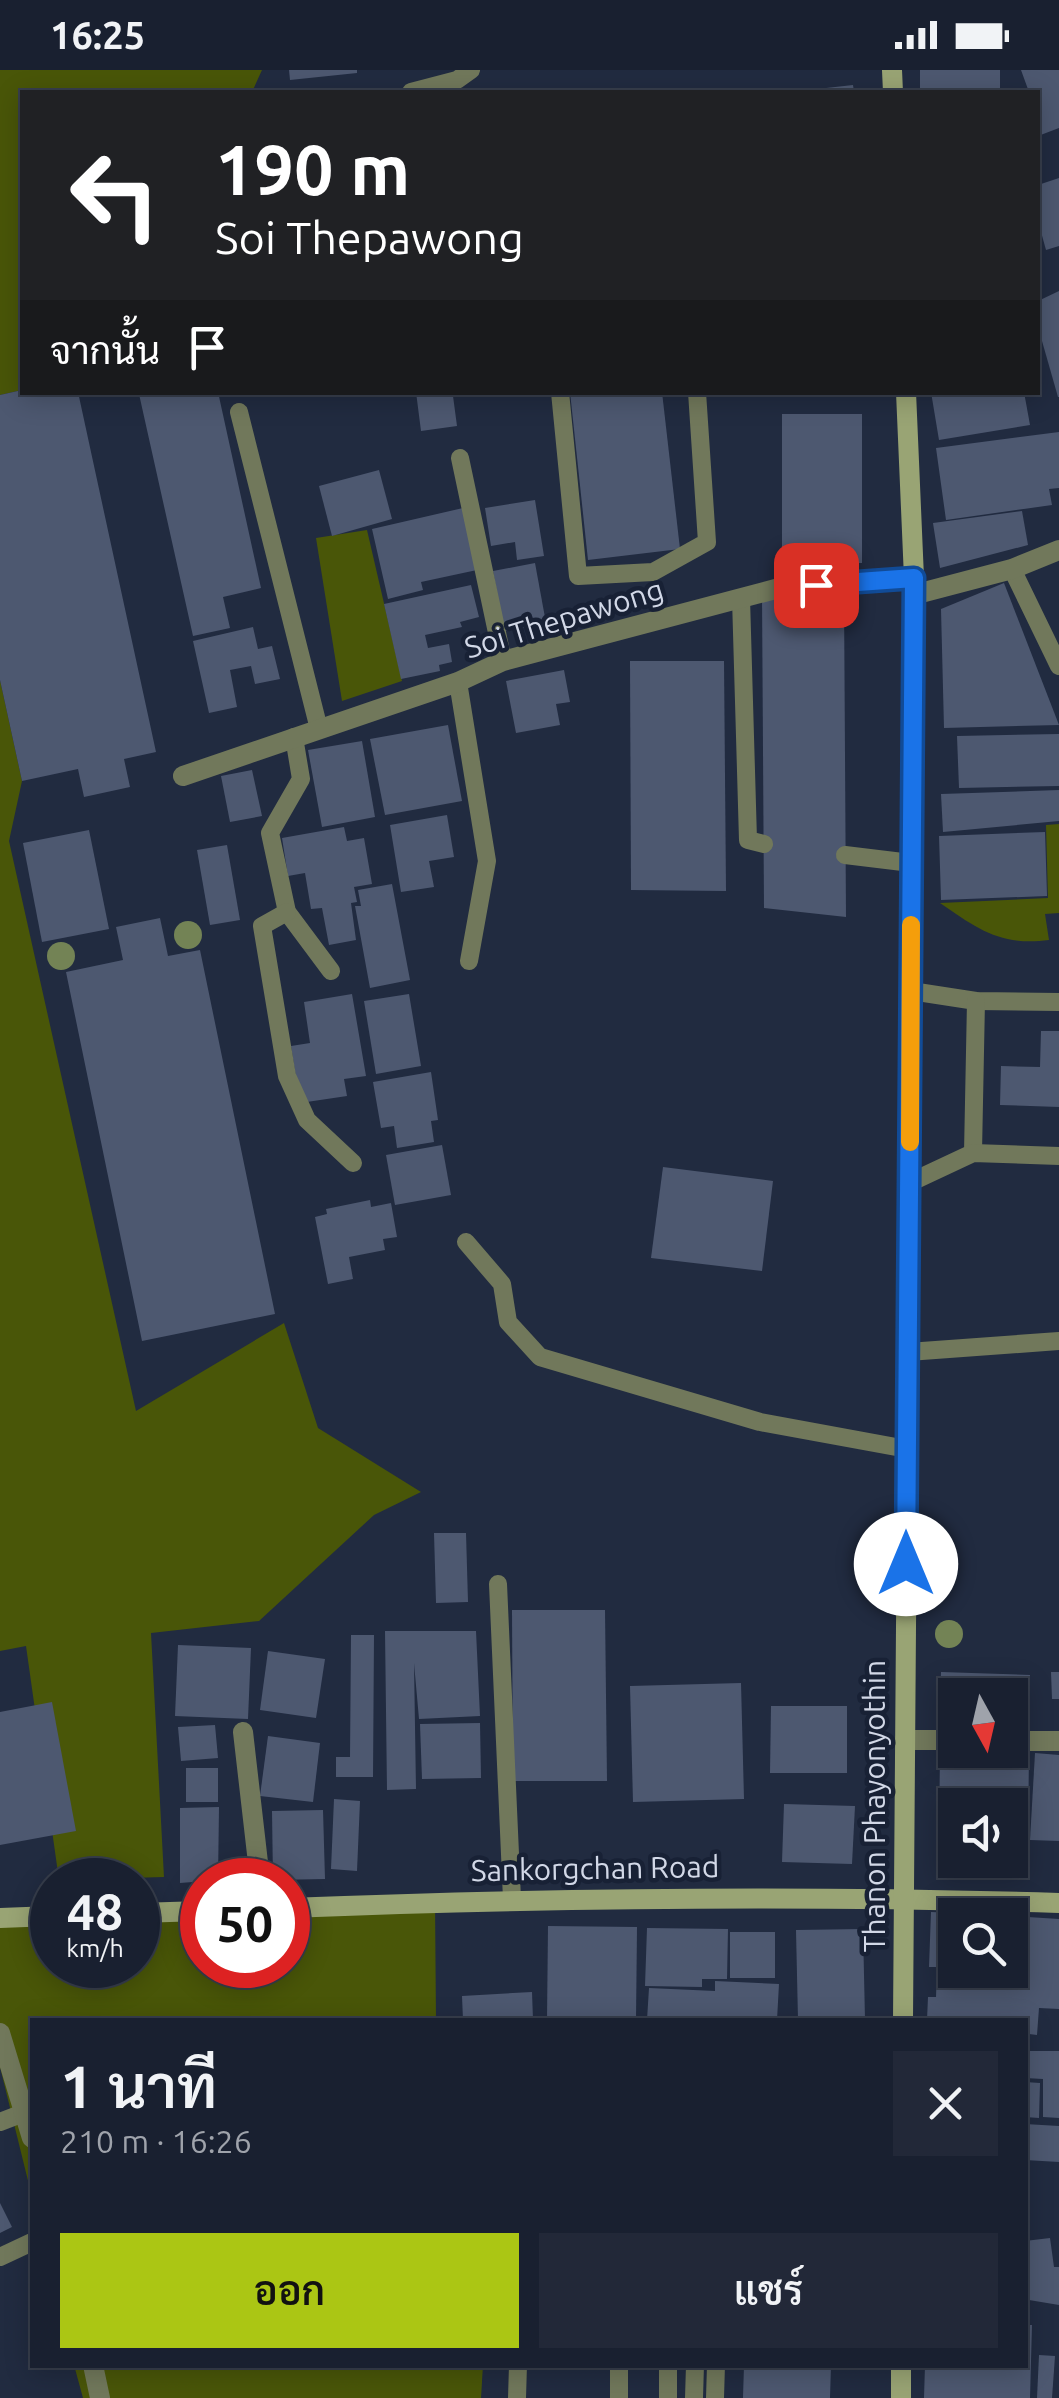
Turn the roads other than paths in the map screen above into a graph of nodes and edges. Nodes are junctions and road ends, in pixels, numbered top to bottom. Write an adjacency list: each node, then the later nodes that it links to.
1 (470, 70): 2 (lane)
2 (418, 90)
3 (560, 395): 4 (lane)
4 (698, 395)
5 (906, 395): 10 (main road, Thanon Phayonyothin)
6 (240, 412): 15 (lane)
7 (460, 458): 12 (lane)
8 (1059, 550): 9 (street, Soi Thepawong)
9 (1012, 569): 10 (street, Soi Thepawong); 13 (lane)
10 (914, 587): 11 (street, Soi Thepawong); 20 (main road, Thanon Phayonyothin)
11 (742, 598): 12 (street, Soi Thepawong); 18 (lane)
12 (503, 661): 14 (street, Soi Thepawong)
13 (1059, 666)
14 (458, 682): 15 (street, Soi Thepawong); 22 (lane)
15 (320, 729): 16 (street, Soi Thepawong)
16 (294, 737): 17 (street, Soi Thepawong); 21 (lane)
17 (183, 776)
18 (764, 844)
19 (845, 854): 20 (lane)
20 (912, 864): 24 (main road, Thanon Phayonyothin)
21 (288, 912): 23 (lane); 29 (lane)
22 (469, 961)
23 (331, 971)
24 (910, 991): 25 (lane); 30 (main road, Thanon Phayonyothin)
25 (976, 1001): 26 (lane); 27 (lane)
26 (1059, 1002)
27 (973, 1153): 28 (lane); 30 (lane)
28 (1059, 1156)
29 (353, 1163)
30 (909, 1183): 33 (main road, Thanon Phayonyothin)
31 (466, 1242): 34 (lane)
32 (1059, 1342): 33 (lane)
33 (908, 1352): 34 (main road, Thanon Phayonyothin)
34 (907, 1450): 37 (main road, Thanon Phayonyothin)
35 (498, 1584): 43 (lane)
36 (243, 1732): 41 (street)
37 (905, 1740): 38 (street); 42 (main road, Thanon Phayonyothin)
38 (938, 1740)
39 (1028, 1741): 40 (street)
40 (1059, 1742)
41 (257, 1858)
42 (904, 1898): 43 (main road, Sankorgchan Road); 44 (main road, Sankorgchan Road); 48 (main road, Thanon Phayonyothin)
43 (512, 1899): 45 (main road, Sankorgchan Road)
44 (1059, 1903)
45 (310, 1907)
46 (30, 1917): 47 (main road)
47 (0, 1918)
48 (904, 2018)
49 (0, 2033): 50 (street)
50 (26, 2112): 51 (lane); 52 (street)
51 (0, 2122)
52 (30, 2129)
53 (30, 2243): 54 (lane)
54 (0, 2257)
55 (94, 2368): 62 (street)
56 (518, 2368): 63 (lane)
57 (620, 2368): 64 (lane)
58 (668, 2368): 65 (lane)
59 (695, 2368): 66 (lane)
60 (716, 2368): 67 (lane)
61 (902, 2368): 68 (main road)
62 (100, 2398)
63 (517, 2398)
64 (619, 2398)
65 (668, 2398)
66 (694, 2398)
67 (715, 2398)
68 (901, 2398)

